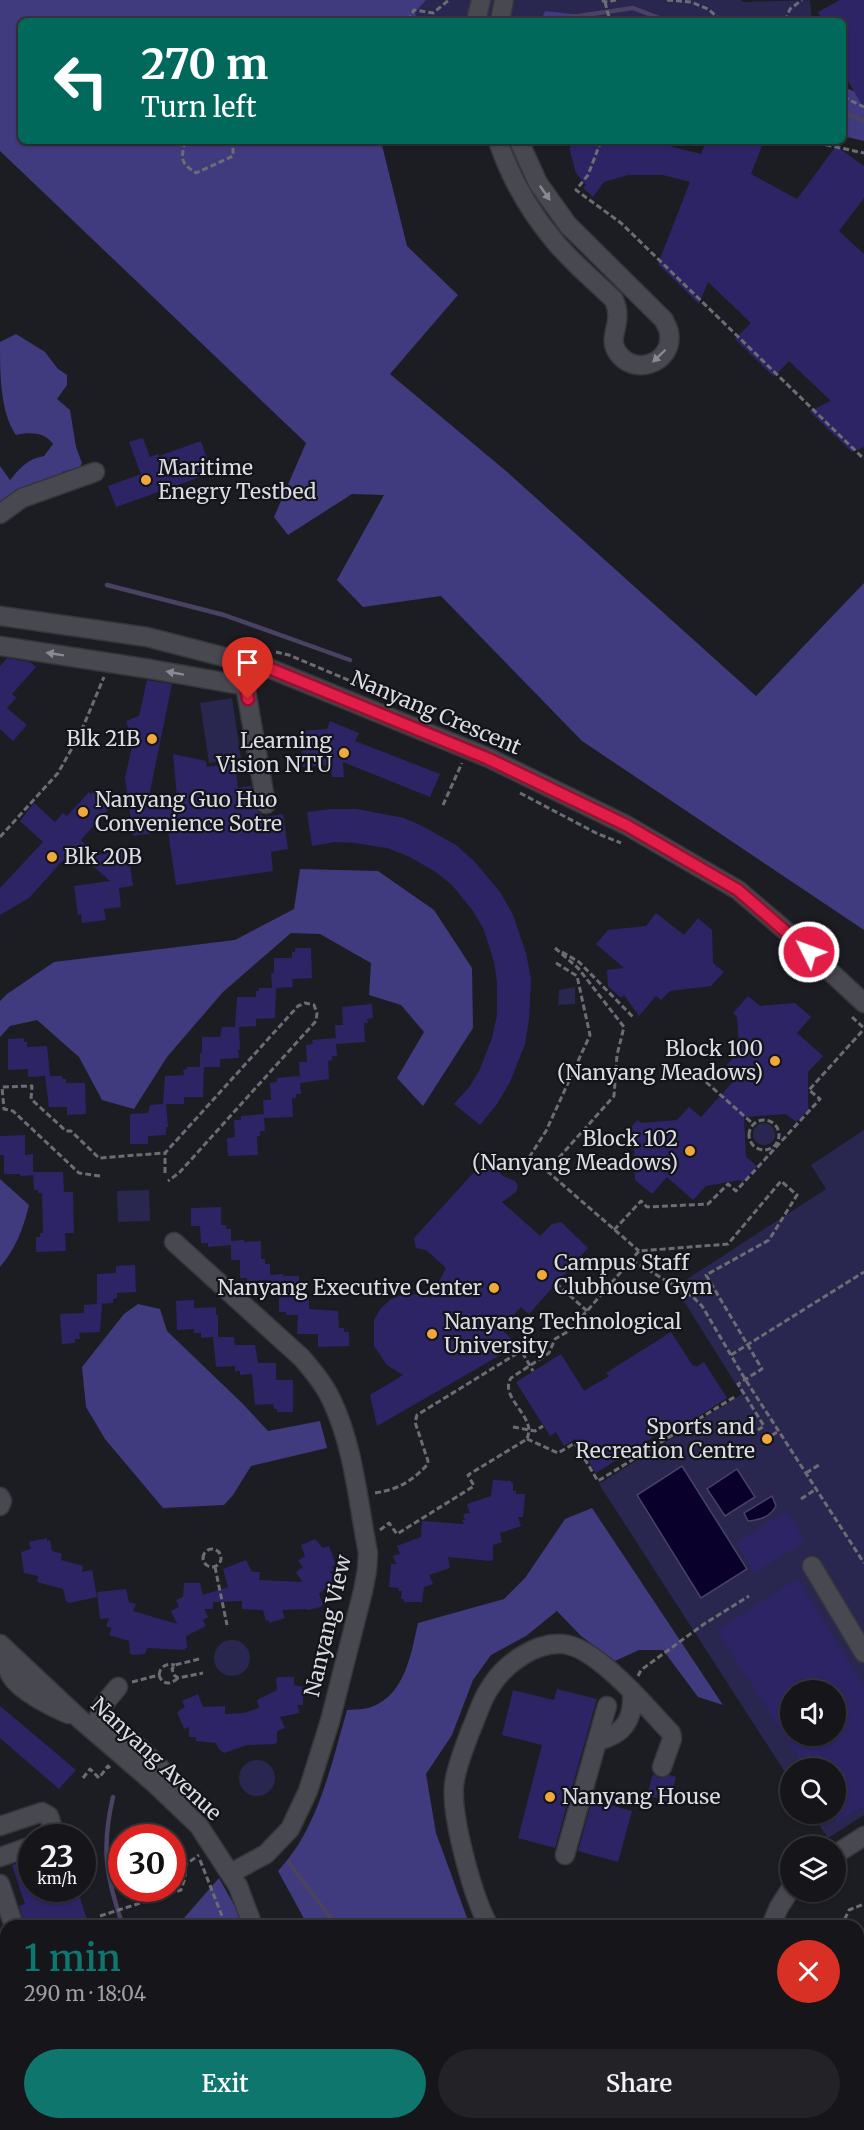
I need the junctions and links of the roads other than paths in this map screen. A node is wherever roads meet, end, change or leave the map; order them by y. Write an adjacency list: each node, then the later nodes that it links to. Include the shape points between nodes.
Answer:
1 (481, 0): 2 (street)
2 (477, 18)
3 (499, 144): 4 (street, one-way to 3, via 538,183 568,225 664,320 669,346 661,358 649,365 635,366 623,360 613,335 619,310 614,300 552,239 528,205)
4 (520, 144)
5 (95, 472): 6 (street, via 21,498)
6 (0, 514)
7 (0, 616): 9 (street, Nanyang Crescent, via 147,637)
8 (0, 646): 10 (street, one-way to 8)
9 (241, 660): 10 (street); 12 (street, Nanyang Crescent, via 489,759 626,825 738,890)
10 (246, 686): 11 (street)
11 (266, 804)
12 (864, 1004)
13 (174, 1242): 32 (street, Nanyang View, via 317,1376 342,1426 368,1553 363,1591 308,1791 290,1829 266,1854)
14 (0, 1497): 15 (street)
15 (0, 1506)
16 (812, 1566): 18 (street)
17 (1, 1645): 22 (street, Nanyang Avenue)
18 (864, 1653)
19 (118, 1687): 22 (street)
20 (632, 1691): 23 (street, via 633,1706 621,1731); 24 (street, via 671,1733); 37 (street, via 597,1659 564,1644 526,1654 490,1687 454,1785 462,1845)
21 (607, 1706): 23 (street)
22 (88, 1726): 32 (street, Nanyang Avenue, via 199,1826)
23 (597, 1741): 31 (street)
24 (662, 1767)
25 (51, 1824): 26 (street, via 49,1816 42,1812)
26 (0, 1826)
27 (860, 1844): 29 (street)
28 (18, 1850): 30 (street)
29 (846, 1850)
30 (0, 1855)
31 (565, 1855)
32 (231, 1873): 36 (street, Nanyang Avenue)
33 (0, 1884): 35 (street)
34 (782, 1902): 38 (street)
35 (12, 1920)
36 (251, 1920)
37 (486, 1920)
38 (773, 1920)

